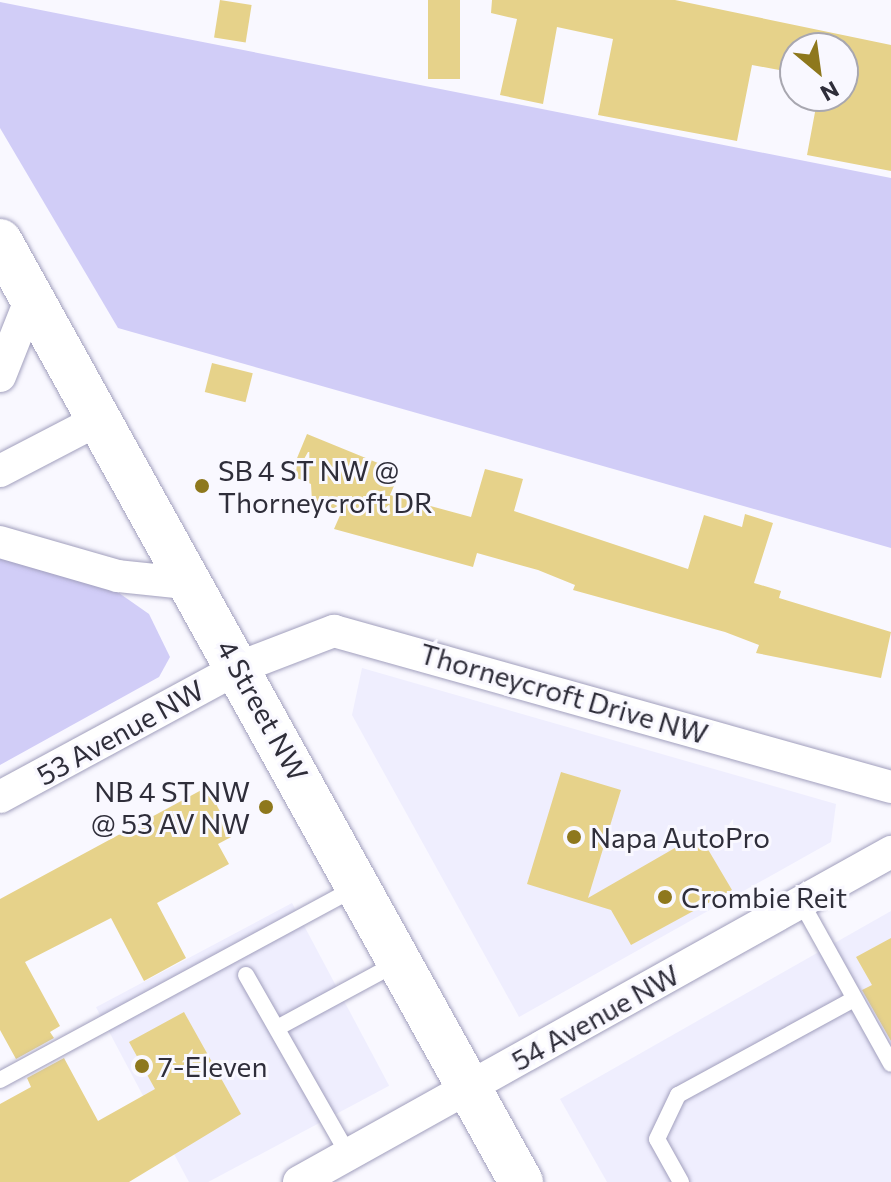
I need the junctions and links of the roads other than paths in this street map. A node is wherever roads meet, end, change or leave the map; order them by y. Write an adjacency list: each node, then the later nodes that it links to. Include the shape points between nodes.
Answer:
1 (0, 241): 2 (main road, 4 Street NW)
2 (31, 298): 3 (street); 4 (main road, 4 Street NW)
3 (0, 376)
4 (100, 419): 5 (street); 7 (main road, 4 Street NW)
5 (0, 471)
6 (0, 542): 7 (street, via 118,576)
7 (194, 584): 8 (main road, 4 Street NW)
8 (240, 667): 9 (street, Thorneycroft Drive NW, via 297,640 358,633); 10 (street, 53 Avenue NW); 12 (main road, 4 Street NW)
9 (891, 787)
10 (0, 797)
11 (891, 852): 13 (street, 54 Avenue NW)
12 (360, 886): 14 (main road, 4 Street NW); 19 (lane)
13 (801, 902): 16 (lane); 20 (street, 54 Avenue NW)
14 (401, 961): 17 (lane); 20 (main road, 4 Street NW)
15 (246, 975): 17 (lane)
16 (854, 999): 18 (lane); 24 (lane, via 678,1095 657,1139)
17 (277, 1028): 21 (lane)
18 (891, 1064)
19 (0, 1080)
20 (470, 1087): 21 (street, 54 Avenue NW); 23 (main road, 4 Street NW)
21 (348, 1154): 22 (street, 54 Avenue NW)
22 (299, 1182)
23 (521, 1182)
24 (681, 1182)

